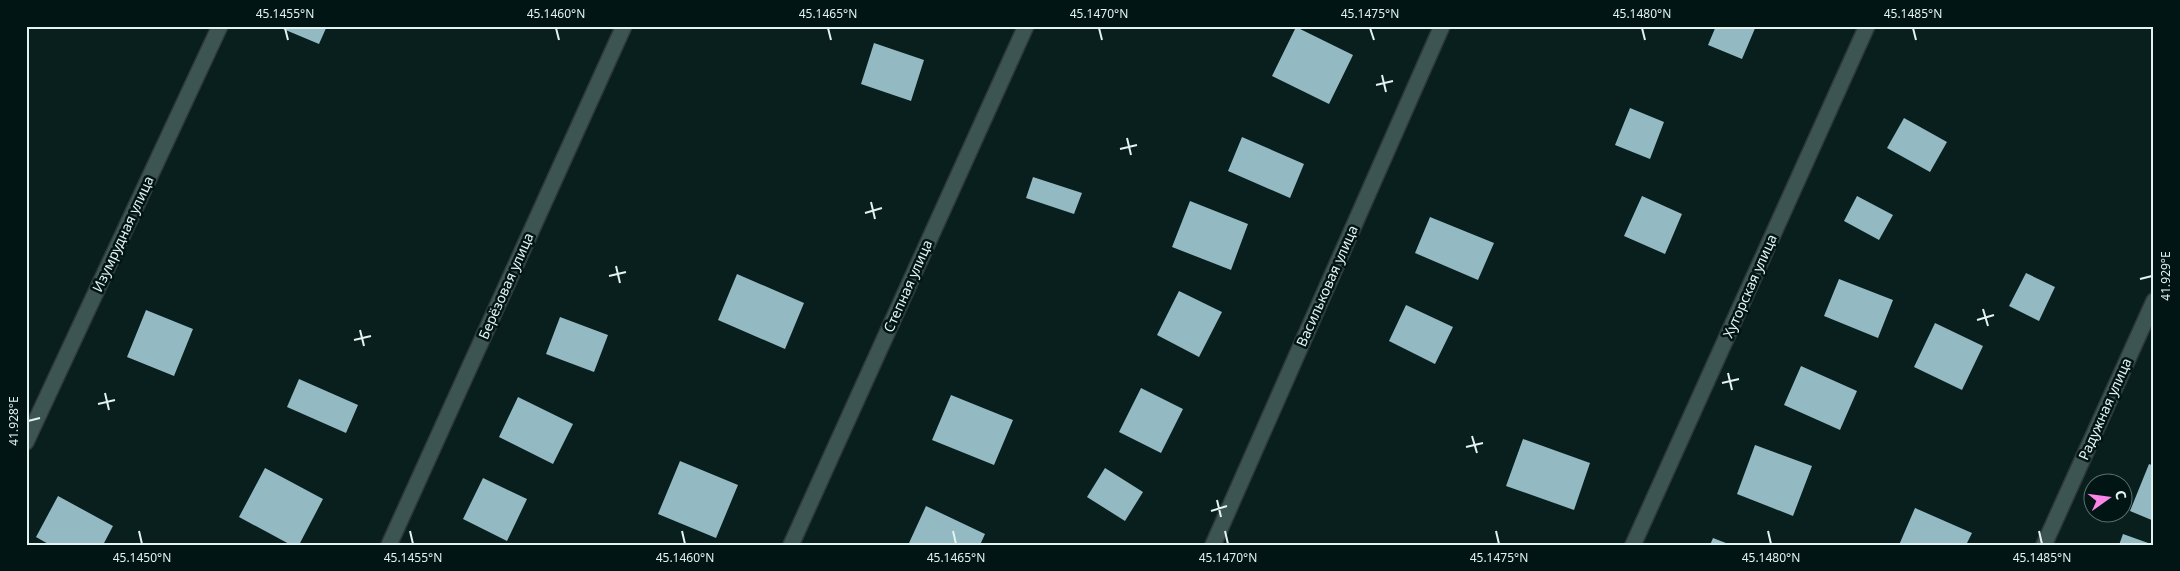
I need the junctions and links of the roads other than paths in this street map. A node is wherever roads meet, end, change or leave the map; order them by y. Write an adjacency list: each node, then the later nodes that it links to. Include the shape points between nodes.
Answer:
1 (220, 26): 7 (lane, Изумрудная улица)
2 (624, 26): 8 (lane, Берёзовая улица)
3 (1026, 26): 9 (lane, Степная улица)
4 (1442, 26): 10 (lane, Васильковая улица)
5 (1867, 26): 11 (lane, Хуторская улица)
6 (2154, 301): 12 (lane, Радужная улица)
7 (26, 442)
8 (389, 545)
9 (791, 545)
10 (1213, 545)
11 (1632, 545)
12 (2044, 545)

